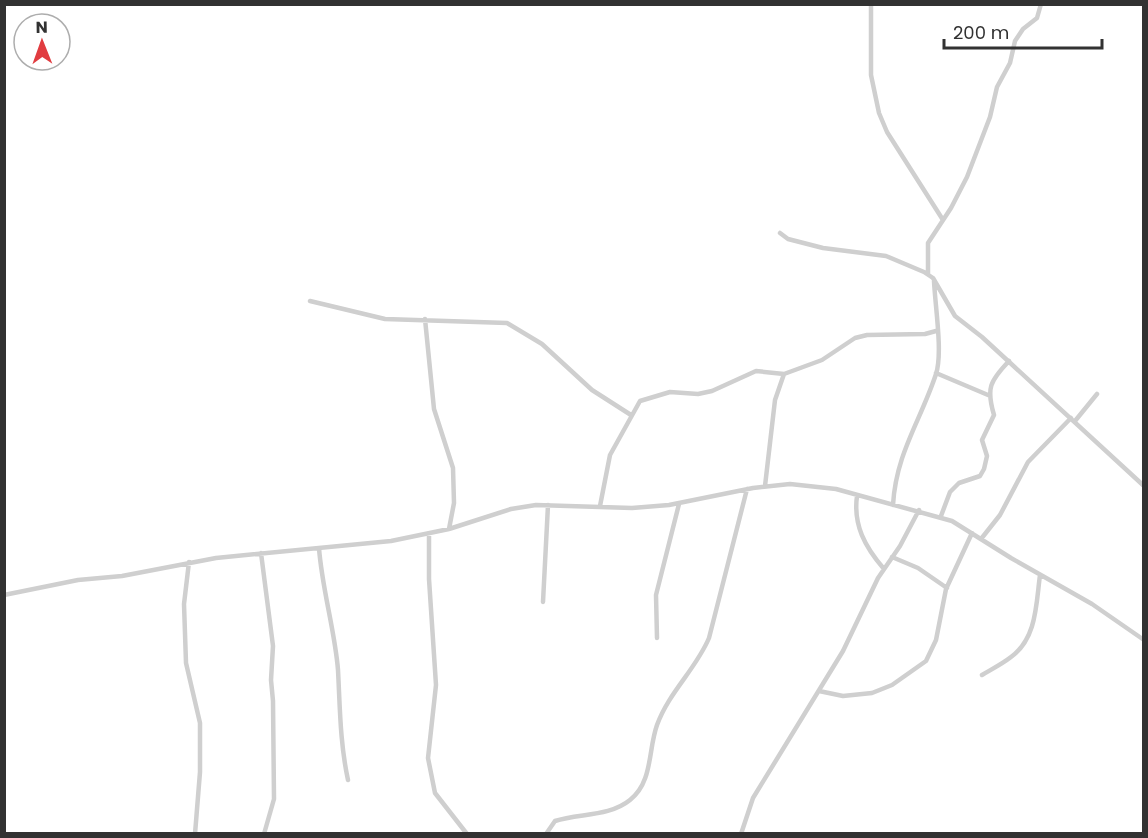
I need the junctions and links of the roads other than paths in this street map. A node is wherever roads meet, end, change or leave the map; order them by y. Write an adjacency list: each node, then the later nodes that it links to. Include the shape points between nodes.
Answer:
1 (871, 4): 3 (street, via 871,75 879,113)
2 (1041, 4): 3 (street, via 1037,18 1015,41 967,177)
3 (943, 220): 5 (street, via 928,243)
4 (780, 233): 5 (street, via 788,239 824,248 886,256)
5 (927, 274): 6 (street)
6 (934, 279): 9 (street); 10 (street, via 954,316)
7 (310, 300): 8 (street, via 385,319)
8 (424, 319): 15 (street, via 507,323 542,344 592,390); 27 (street, via 434,409 453,468 454,503)
9 (936, 331): 11 (street); 12 (street, via 898,337 861,336 822,360)
10 (1009, 360): 14 (street, via 992,381); 16 (street)
11 (936, 373): 14 (street); 23 (street, via 903,452)
12 (784, 374): 15 (street, via 756,371 712,391 670,392 640,401); 17 (street, via 775,400)
13 (1096, 394): 16 (street)
14 (988, 395): 26 (street, via 994,415 982,440 987,456 984,469 974,480 959,483 950,492)
15 (631, 415): 24 (street, via 610,455)
16 (1073, 420): 18 (street); 30 (street, via 1028,462 1000,515)
17 (765, 486): 19 (street); 20 (street, via 817,486)
18 (1143, 486)
19 (747, 489): 21 (street); 48 (street, via 709,638 702,656 674,692 658,724 640,790 620,807 555,821)
20 (857, 496): 23 (street); 35 (street, via 859,530)
21 (679, 504): 24 (street); 40 (street, via 656,595)
22 (548, 505): 24 (street); 27 (street, via 511,509); 39 (street)
23 (893, 505): 25 (street)
24 (600, 506)
25 (919, 510): 26 (street); 33 (street)
26 (941, 516): 28 (street)
27 (449, 529): 29 (street)
28 (972, 533): 30 (street); 37 (street)
29 (429, 534): 31 (street); 47 (street, via 436,685 428,758 435,793)
30 (981, 539): 36 (street)
31 (320, 548): 32 (street); 44 (street, via 322,583 338,669 341,749)
32 (261, 553): 34 (street); 46 (street, via 272,636 273,700 274,799)
33 (892, 557): 35 (street); 37 (street)
34 (189, 562): 38 (street); 45 (street, via 184,604 186,663 200,723)
35 (884, 569): 43 (street)
36 (1040, 574): 41 (street); 42 (street, via 1033,627 1025,642 1011,657)
37 (947, 588): 43 (street, via 936,640 926,661 892,685 872,693 843,696)
38 (5, 595)
39 (543, 602)
40 (657, 638)
41 (1142, 638)
42 (982, 675)
43 (819, 691): 49 (street, via 753,798)
44 (348, 780)
45 (195, 834)
46 (264, 834)
47 (467, 834)
48 (546, 834)
49 (741, 834)

